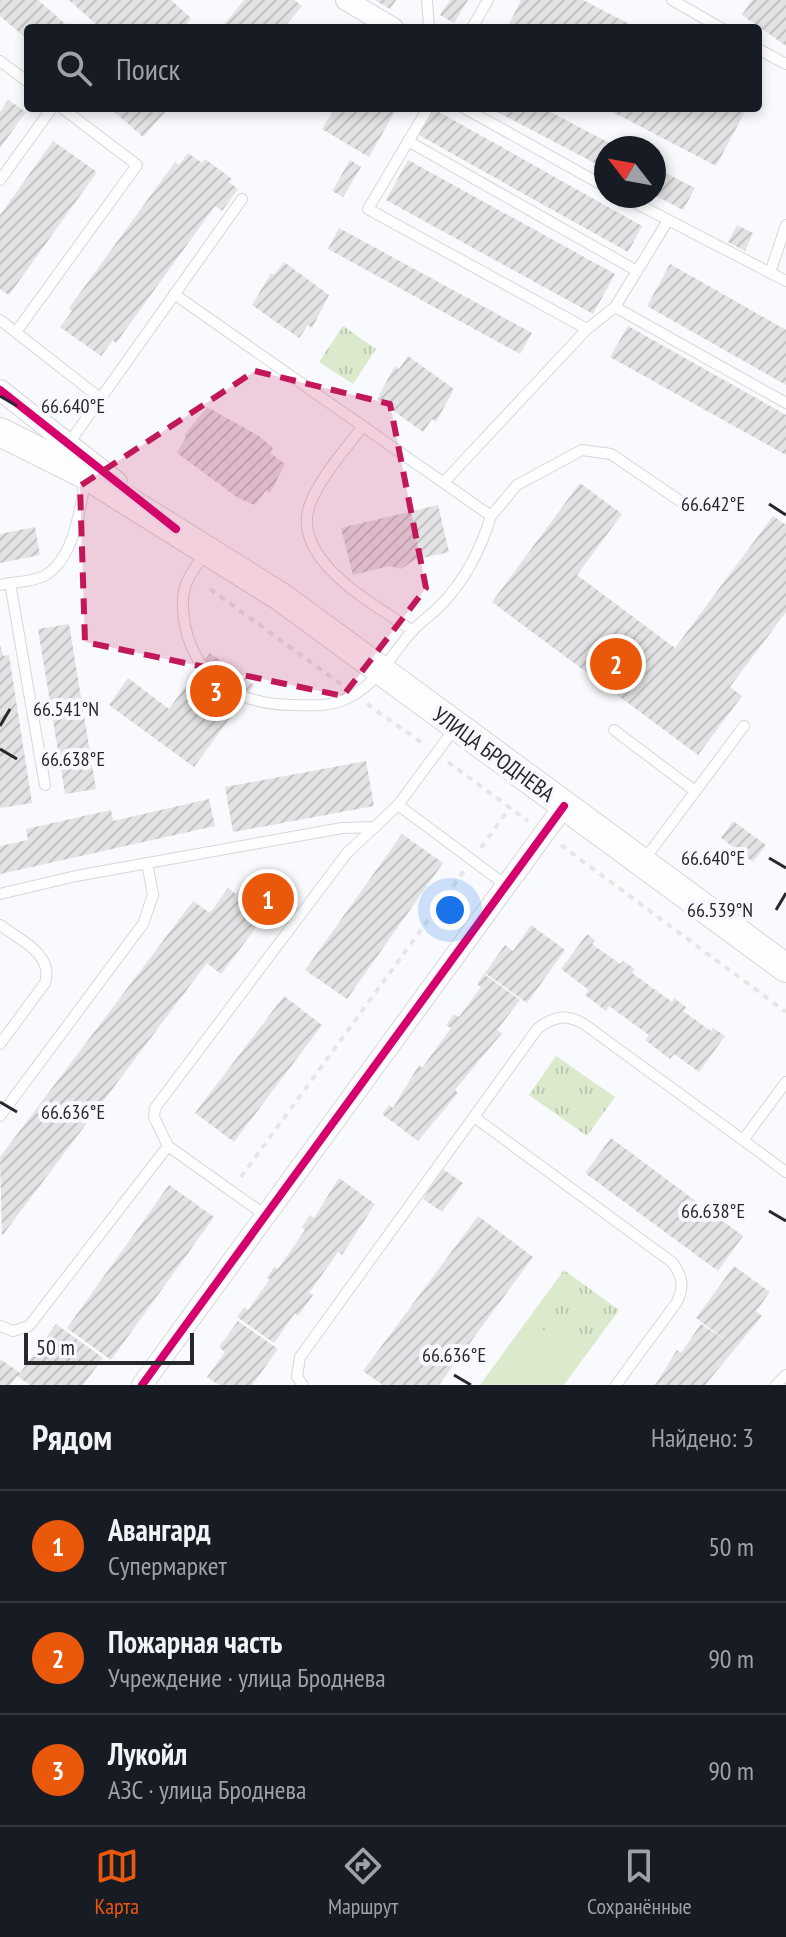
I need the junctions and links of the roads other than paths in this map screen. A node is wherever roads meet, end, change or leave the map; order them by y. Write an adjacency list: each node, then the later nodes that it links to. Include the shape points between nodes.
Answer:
1 (346, 0): 5 (street)
2 (427, 0): 6 (lane)
3 (488, 0): 7 (lane)
4 (672, 0): 8 (lane)
5 (386, 24)
6 (429, 24)
7 (474, 24)
8 (714, 24)
9 (762, 51): 11 (lane)
10 (0, 61): 12 (lane)
11 (786, 64)
12 (24, 79)
13 (49, 112): 18 (lane)
14 (67, 112): 31 (lane, via 137,165)
15 (426, 112): 17 (lane)
16 (471, 112): 19 (lane)
17 (408, 141): 24 (lane); 30 (lane, via 368,209)
18 (0, 180)
19 (594, 180)
20 (242, 199): 27 (lane)
21 (643, 208): 22 (lane)
22 (667, 222): 24 (lane); 25 (lane)
23 (786, 225): 25 (lane)
24 (637, 271): 28 (lane)
25 (770, 273): 26 (lane)
26 (786, 281)
27 (174, 294): 33 (lane); 35 (lane)
28 (615, 307): 30 (lane); 34 (lane)
29 (0, 320): 31 (lane)
30 (587, 329): 39 (lane)
31 (16, 332): 33 (lane)
32 (0, 390): 37 (street)
33 (100, 398): 37 (lane)
34 (786, 403)
35 (363, 426): 39 (lane); 45 (lane, via 315,493 308,508 310,537 328,570)
36 (0, 432): 38 (main road, УЛИЦА БРОДНЕВА)
37 (69, 443): 42 (street)
38 (86, 475): 42 (main road, УЛИЦА БРОДНЕВА); 44 (lane, via 75,527 54,568 43,577)
39 (444, 482): 41 (lane)
40 (683, 503): 41 (lane, via 611,454 582,450 517,485)
41 (491, 516): 45 (lane, via 481,550 442,604)
42 (176, 529): 43 (main road, УЛИЦА БРОДНЕВА)
43 (207, 550): 46 (main road, УЛИЦА БРОДНЕВА); 46 (lane, via 183,598 191,651 205,671 236,693 270,704 318,705 355,694)
44 (5, 584): 50 (lane)
45 (413, 631): 46 (lane)
46 (383, 672): 48 (main road, УЛИЦА БРОДНЕВА)
47 (744, 726): 51 (lane)
48 (457, 727): 52 (lane); 53 (main road, УЛИЦА БРОДНЕВА)
49 (614, 730): 51 (lane)
50 (45, 785)
51 (695, 791): 55 (lane)
52 (398, 805): 54 (lane); 57 (lane)
53 (564, 806): 55 (main road, УЛИЦА БРОДНЕВА); 57 (street)
54 (375, 827): 56 (lane, via 342,828); 66 (lane, via 347,853 155,1108)
55 (642, 862): 60 (main road, УЛИЦА БРОДНЕВА)
56 (147, 863): 58 (lane); 63 (lane, via 153,895 143,924)
57 (507, 886): 68 (street)
58 (0, 894)
59 (0, 925): 61 (lane, via 42,955 48,974)
60 (786, 968)
61 (0, 1044)
62 (786, 1082): 65 (lane)
63 (0, 1116)
64 (474, 1117): 65 (lane, via 538,1028 551,1018 569,1016); 72 (lane, via 300,1357 297,1377); 73 (lane, via 673,1263 682,1276 677,1302)
65 (743, 1140): 67 (lane)
66 (168, 1146): 68 (lane); 69 (lane, via 29,1326 13,1331)
67 (786, 1172)
68 (265, 1215): 71 (street)
69 (0, 1326)
70 (786, 1375): 74 (lane)
71 (142, 1385)
72 (303, 1385)
73 (616, 1385)
74 (776, 1385)

